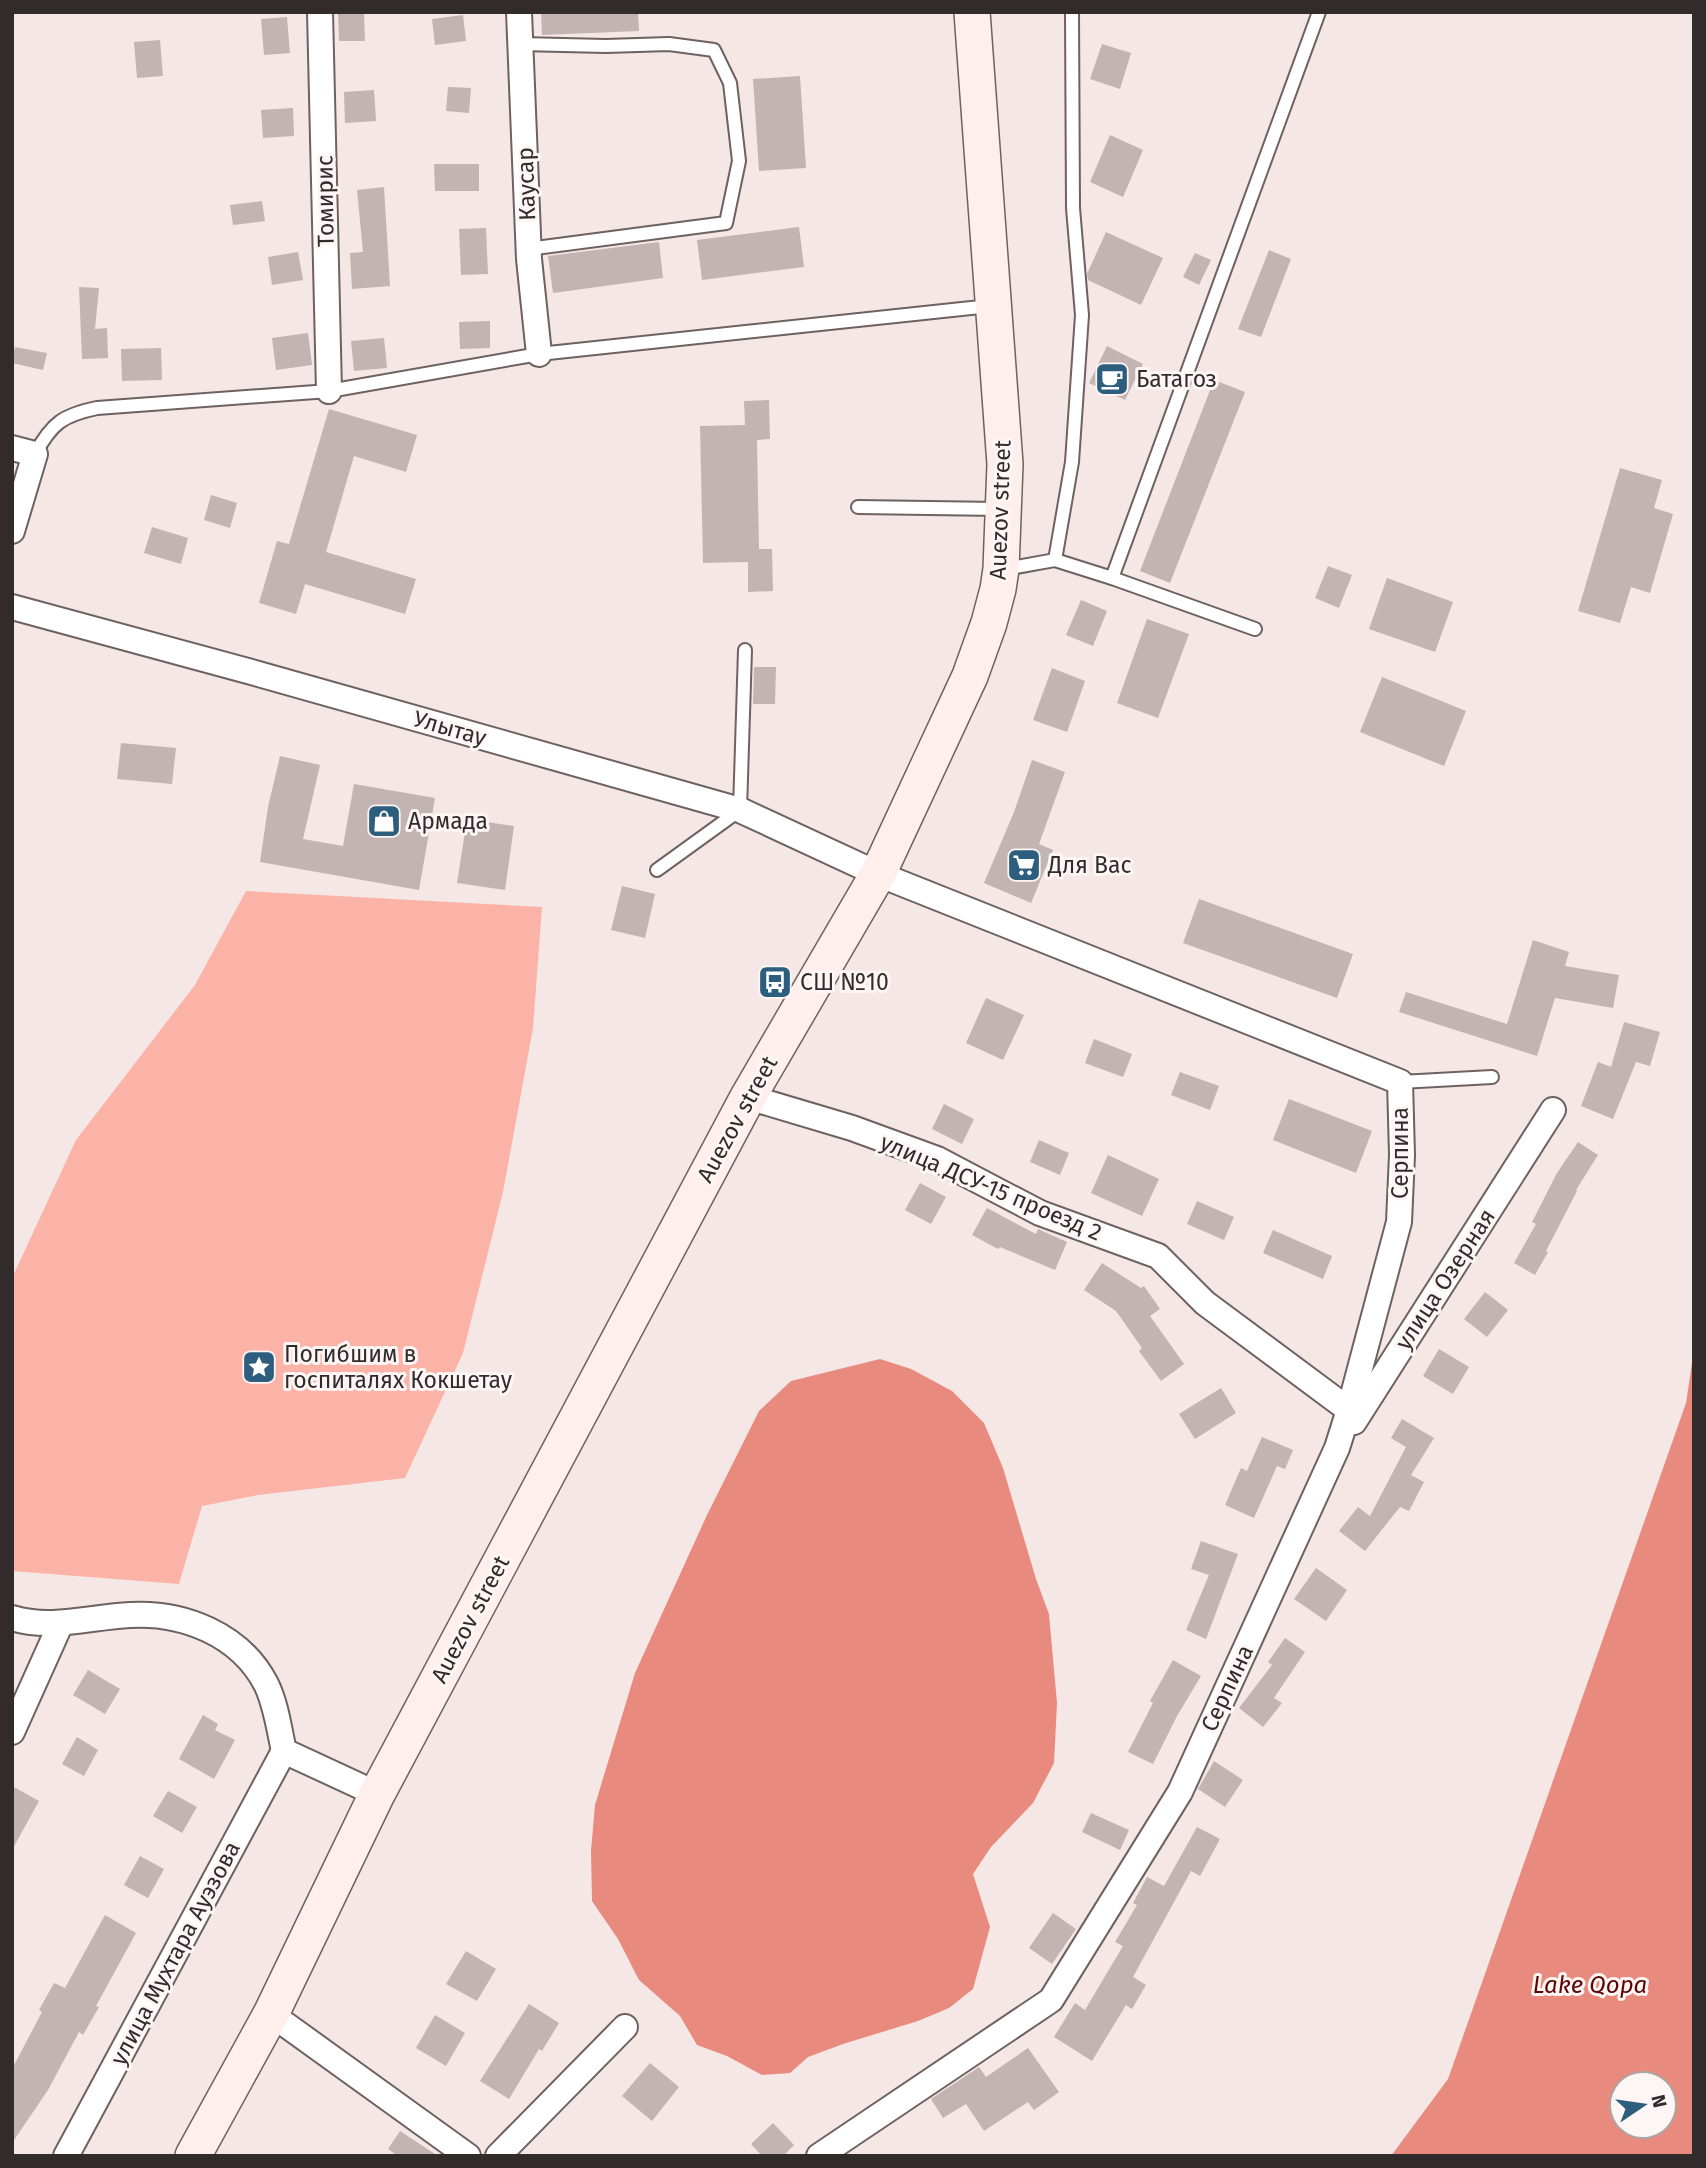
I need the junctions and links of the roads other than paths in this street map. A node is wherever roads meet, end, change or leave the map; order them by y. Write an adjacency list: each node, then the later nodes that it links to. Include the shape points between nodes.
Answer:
1 (320, 12): 10 (street, Томирис)
2 (519, 12): 6 (street, Каусар)
3 (972, 12): 8 (main road, Auezov street)
4 (1072, 12): 15 (lane, via 1073,208 1082,315 1072,462)
5 (1319, 12): 17 (lane)
6 (520, 44): 7 (street, Каусар); 7 (lane, via 669,44 714,50 730,83 738,161 726,223)
7 (528, 249): 9 (street, Каусар)
8 (994, 306): 9 (lane); 13 (main road, Auezov street)
9 (539, 354): 10 (lane)
10 (329, 391): 11 (lane, via 97,408 58,421)
11 (24, 451): 14 (street)
12 (858, 507): 13 (lane)
13 (1004, 509): 16 (main road, Auezov street)
14 (12, 531)
15 (1055, 560): 16 (lane); 17 (lane)
16 (1001, 569): 23 (main road, Auezov street, via 989,623 970,676)
17 (1112, 578): 19 (lane)
18 (12, 607): 21 (street, Улытау)
19 (1255, 629)
20 (745, 650): 21 (lane)
21 (740, 810): 22 (lane); 23 (street, Улытау)
22 (657, 870)
23 (878, 874): 25 (street); 26 (main road, Auezov street)
24 (1492, 1077): 25 (lane)
25 (1400, 1082): 28 (street, Серпина, via 1399,1222)
26 (748, 1097): 28 (street, улица ДСУ-15 проезд 2, via 937,1159 1040,1213 1157,1256 1205,1303); 34 (main road, Auezov street)
27 (1553, 1110): 29 (street, улица Озерная)
28 (1349, 1410): 29 (street, Серпина)
29 (1337, 1448): 41 (street, Серпина, via 1180,1792 1051,2000)
30 (12, 1618): 31 (street)
31 (61, 1623): 32 (street); 33 (street, via 155,1615 208,1628 253,1662 267,1685)
32 (12, 1732)
33 (284, 1751): 34 (street); 37 (street, улица Мухтара Ауэзова)
34 (377, 1794): 35 (main road, Auezov street)
35 (271, 2014): 38 (main road, Auezov street); 39 (street)
36 (625, 2027): 40 (street)
37 (65, 2156)
38 (193, 2156)
39 (468, 2156)
40 (498, 2156)
41 (819, 2156)

